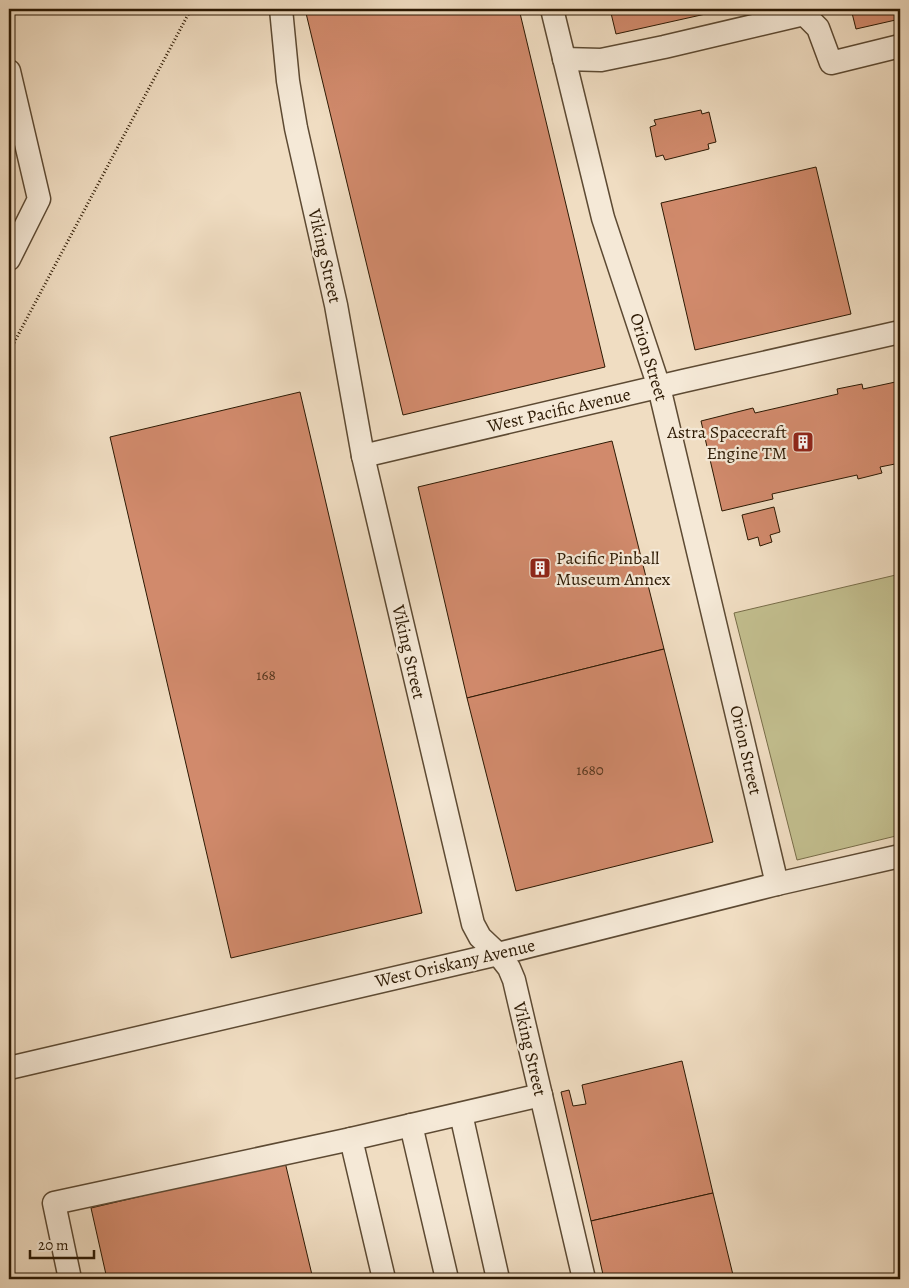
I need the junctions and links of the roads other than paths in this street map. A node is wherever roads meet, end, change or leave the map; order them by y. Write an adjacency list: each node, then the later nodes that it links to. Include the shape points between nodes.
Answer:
1 (281, 9): 10 (street, Viking Street, via 296,128 346,352)
2 (552, 9): 5 (street, Orion Street)
3 (803, 11): 4 (street, via 818,28 832,63); 5 (street, via 674,45 601,60)
4 (900, 46)
5 (564, 59): 9 (street, Orion Street, via 603,218)
6 (9, 72): 7 (street, via 39,199)
7 (9, 259)
8 (900, 332): 9 (street, West Pacific Avenue)
9 (659, 387): 10 (street, West Pacific Avenue); 12 (street, Orion Street)
10 (364, 456): 13 (street, Viking Street, via 473,924 480,937)
11 (900, 856): 12 (street, West Oriskany Avenue)
12 (777, 884): 13 (street, West Oriskany Avenue)
13 (498, 954): 14 (street, West Oriskany Avenue); 15 (street, Viking Street, via 514,980)
14 (9, 1068)
15 (541, 1096): 16 (street); 23 (street, Viking Street)
16 (461, 1114): 17 (street); 22 (street)
17 (411, 1125): 18 (street); 21 (street)
18 (351, 1138): 19 (street, via 54,1203); 20 (street)
19 (70, 1279)
20 (384, 1279)
21 (447, 1279)
22 (498, 1279)
23 (584, 1279)

